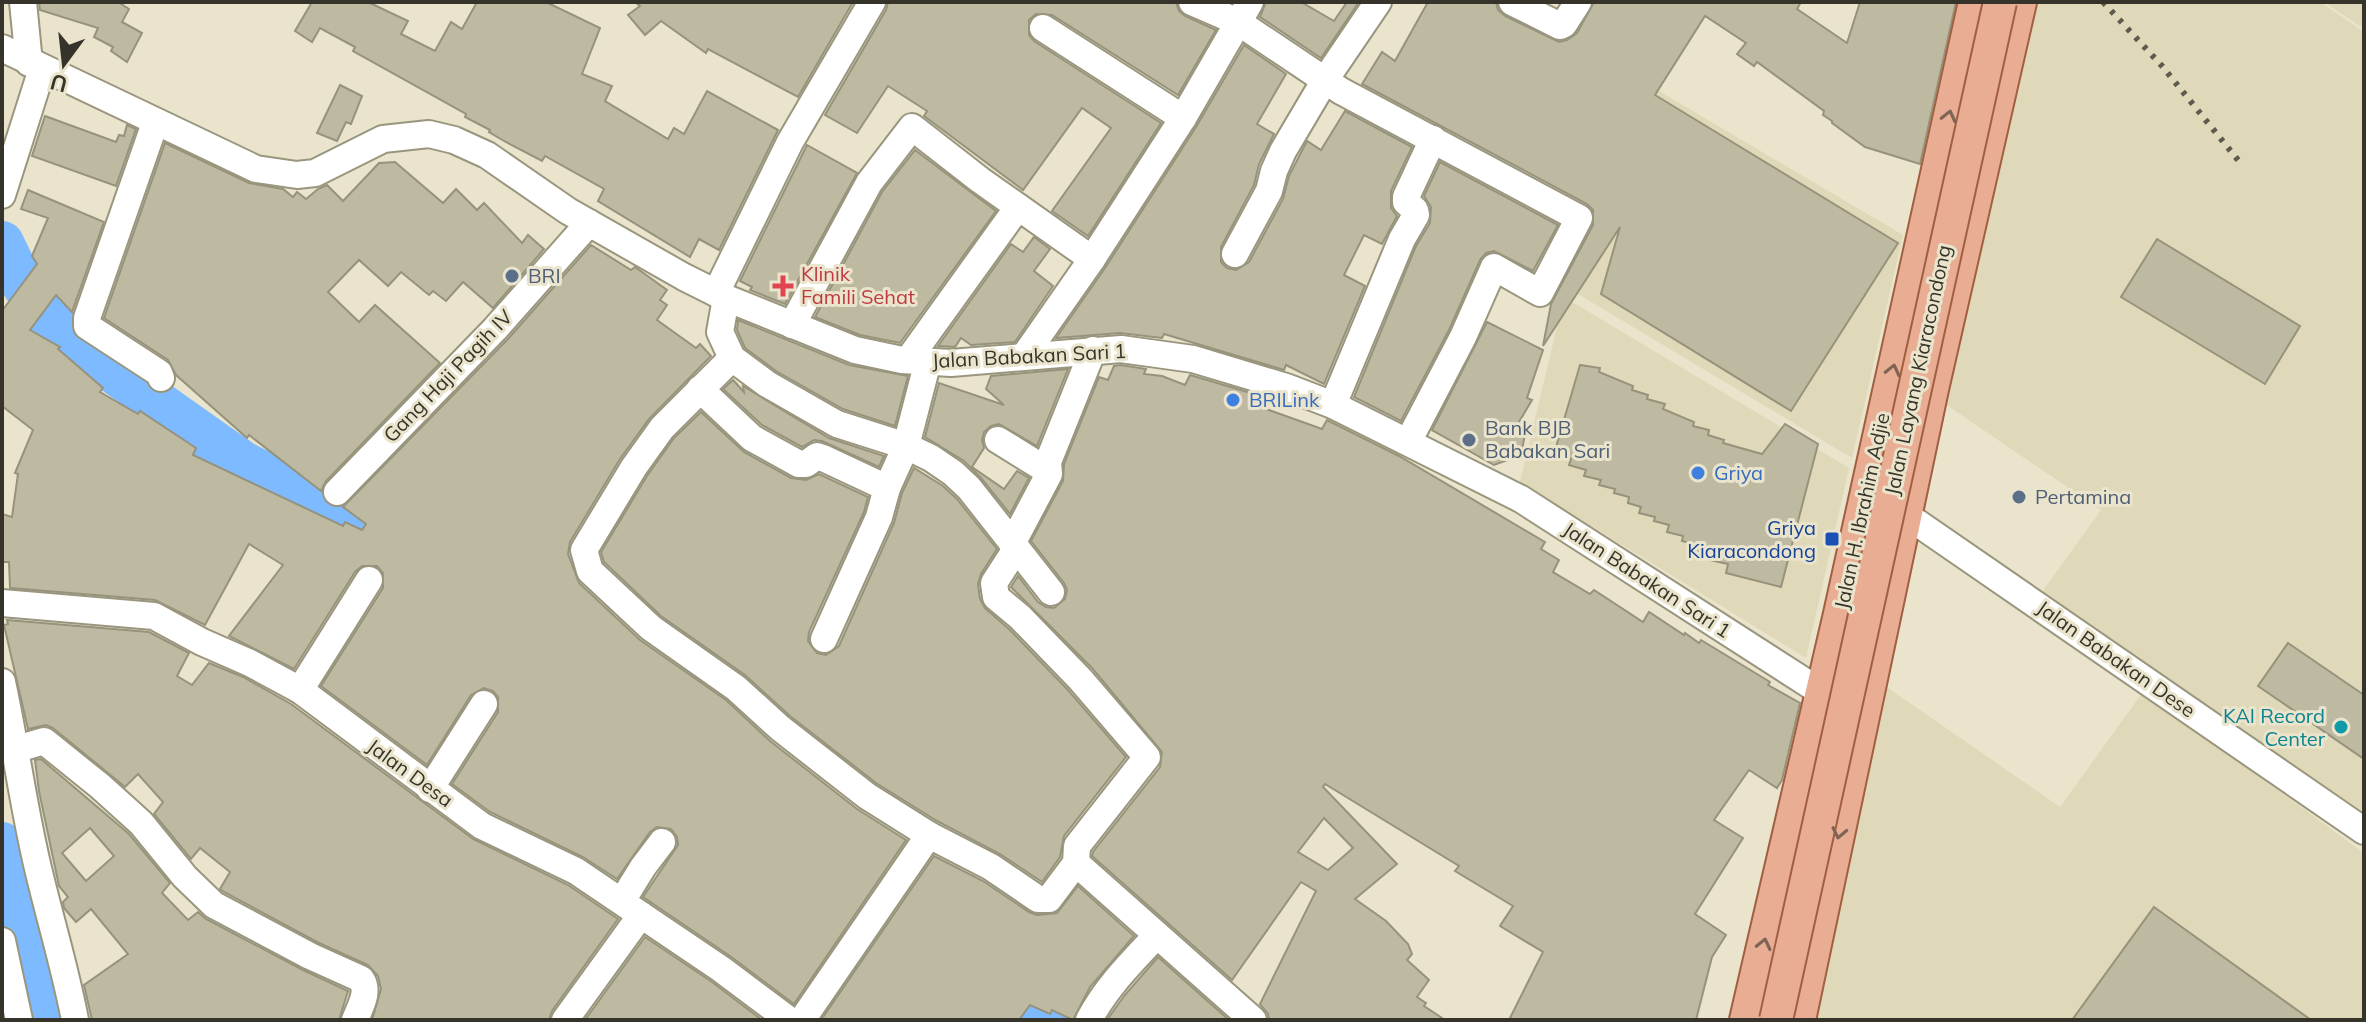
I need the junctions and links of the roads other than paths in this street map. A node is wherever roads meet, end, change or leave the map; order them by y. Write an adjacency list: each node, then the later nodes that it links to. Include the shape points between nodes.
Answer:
1 (23, 2): 13 (street)
2 (872, 2): 24 (street, via 790,142)
3 (1192, 2): 10 (street)
4 (1378, 2): 14 (street)
5 (1512, 2): 6 (street, via 1560,26)
6 (1578, 2)
7 (1975, 2): 23 (main road, Jalan H. Ibrahim Adjie, one-way to 7)
8 (2000, 2): 69 (main road, Jalan Layang Kiaracondong, bridge)
9 (2020, 2): 25 (main road)
10 (1244, 12): 14 (street); 15 (street)
11 (1043, 28): 15 (street)
12 (2, 48): 13 (street, Jalan Babakan Sari 1)
13 (36, 66): 16 (street, Jalan Babakan Sari 1); 18 (street)
14 (1325, 80): 17 (street); 21 (street, via 1283,151 1269,191)
15 (1183, 118): 22 (street)
16 (155, 123): 20 (street, Jalan Babakan Sari 1, via 256,169 297,175 315,173 383,139 429,134 487,155); 31 (street, via 87,326)
17 (1433, 139): 33 (street, via 1406,197 1416,215); 35 (street, via 1579,218 1540,293 1494,267)
18 (2, 195)
19 (1018, 207): 22 (street); 26 (street, via 912,127 869,183); 30 (street)
20 (589, 223): 24 (street, Jalan Babakan Sari 1); 39 (street, Gang Haji Pagih IV)
21 (1235, 254)
22 (1092, 259): 28 (street)
23 (1910, 294): 25 (main road); 48 (main road, Jalan H. Ibrahim Adjie, one-way to 23)
24 (721, 295): 26 (street, Jalan Babakan Sari 1); 29 (street, via 720,332)
25 (1951, 302): 40 (main road)
26 (792, 325): 30 (street, Jalan Babakan Sari 1, via 855,350)
27 (1093, 350): 28 (street, Jalan Babakan Sari 1); 33 (street, Jalan Babakan Sari 1, via 1193,359); 37 (street)
28 (1025, 355): 30 (street, Jalan Babakan Sari 1)
29 (732, 358): 32 (street); 36 (street, via 837,424)
30 (918, 361): 36 (street)
31 (161, 378)
32 (700, 389): 38 (street, via 752,438 799,464 817,456); 54 (street, via 634,467 584,550 590,571 651,628 736,688 867,796)
33 (1333, 405): 35 (street, Jalan Babakan Sari 1)
34 (998, 440): 37 (street)
35 (1408, 442): 48 (street, Jalan Babakan Sari 1, via 1521,499)
36 (906, 446): 38 (street); 41 (street, via 953,473)
37 (1048, 471): 41 (street)
38 (887, 488): 45 (street)
39 (337, 492)
40 (1906, 515): 49 (main road); 53 (street, Jalan Babakan Dese)
41 (1014, 547): 43 (street); 56 (street, via 994,583 996,597 1080,679 1147,757 1077,846)
42 (369, 580): 47 (street)
43 (1051, 592)
44 (2, 603): 47 (street, Jalan Desa, via 154,616)
45 (824, 639)
46 (2, 682): 51 (street)
47 (300, 690): 52 (street, Jalan Desa)
48 (1821, 692): 49 (street, Jalan Babakan Sari 1); 68 (main road, Jalan H. Ibrahim Adjie, one-way to 48)
49 (1868, 702): 70 (main road, one-way to 70)
50 (484, 704): 52 (street)
51 (17, 749): 61 (street, via 37,863); 62 (street, via 44,741 141,823 214,905 361,979 365,994)
52 (430, 789): 57 (street, Jalan Desa, via 482,826 576,871)
53 (2364, 831)
54 (929, 835): 56 (street, via 1038,899 1049,899); 65 (street)
55 (662, 842): 57 (street, via 643,867)
56 (1076, 863): 58 (street)
57 (631, 908): 63 (street); 64 (street, Jalan Desa)
58 (1157, 935): 66 (street, via 1120,974); 67 (street)
59 (2, 941): 60 (street)
60 (12, 1011)
61 (75, 1020)
62 (355, 1020)
63 (565, 1020)
64 (789, 1020)
65 (802, 1020)
66 (1089, 1020)
67 (1253, 1020)
68 (1746, 1020)
69 (1776, 1020)
70 (1799, 1020)

